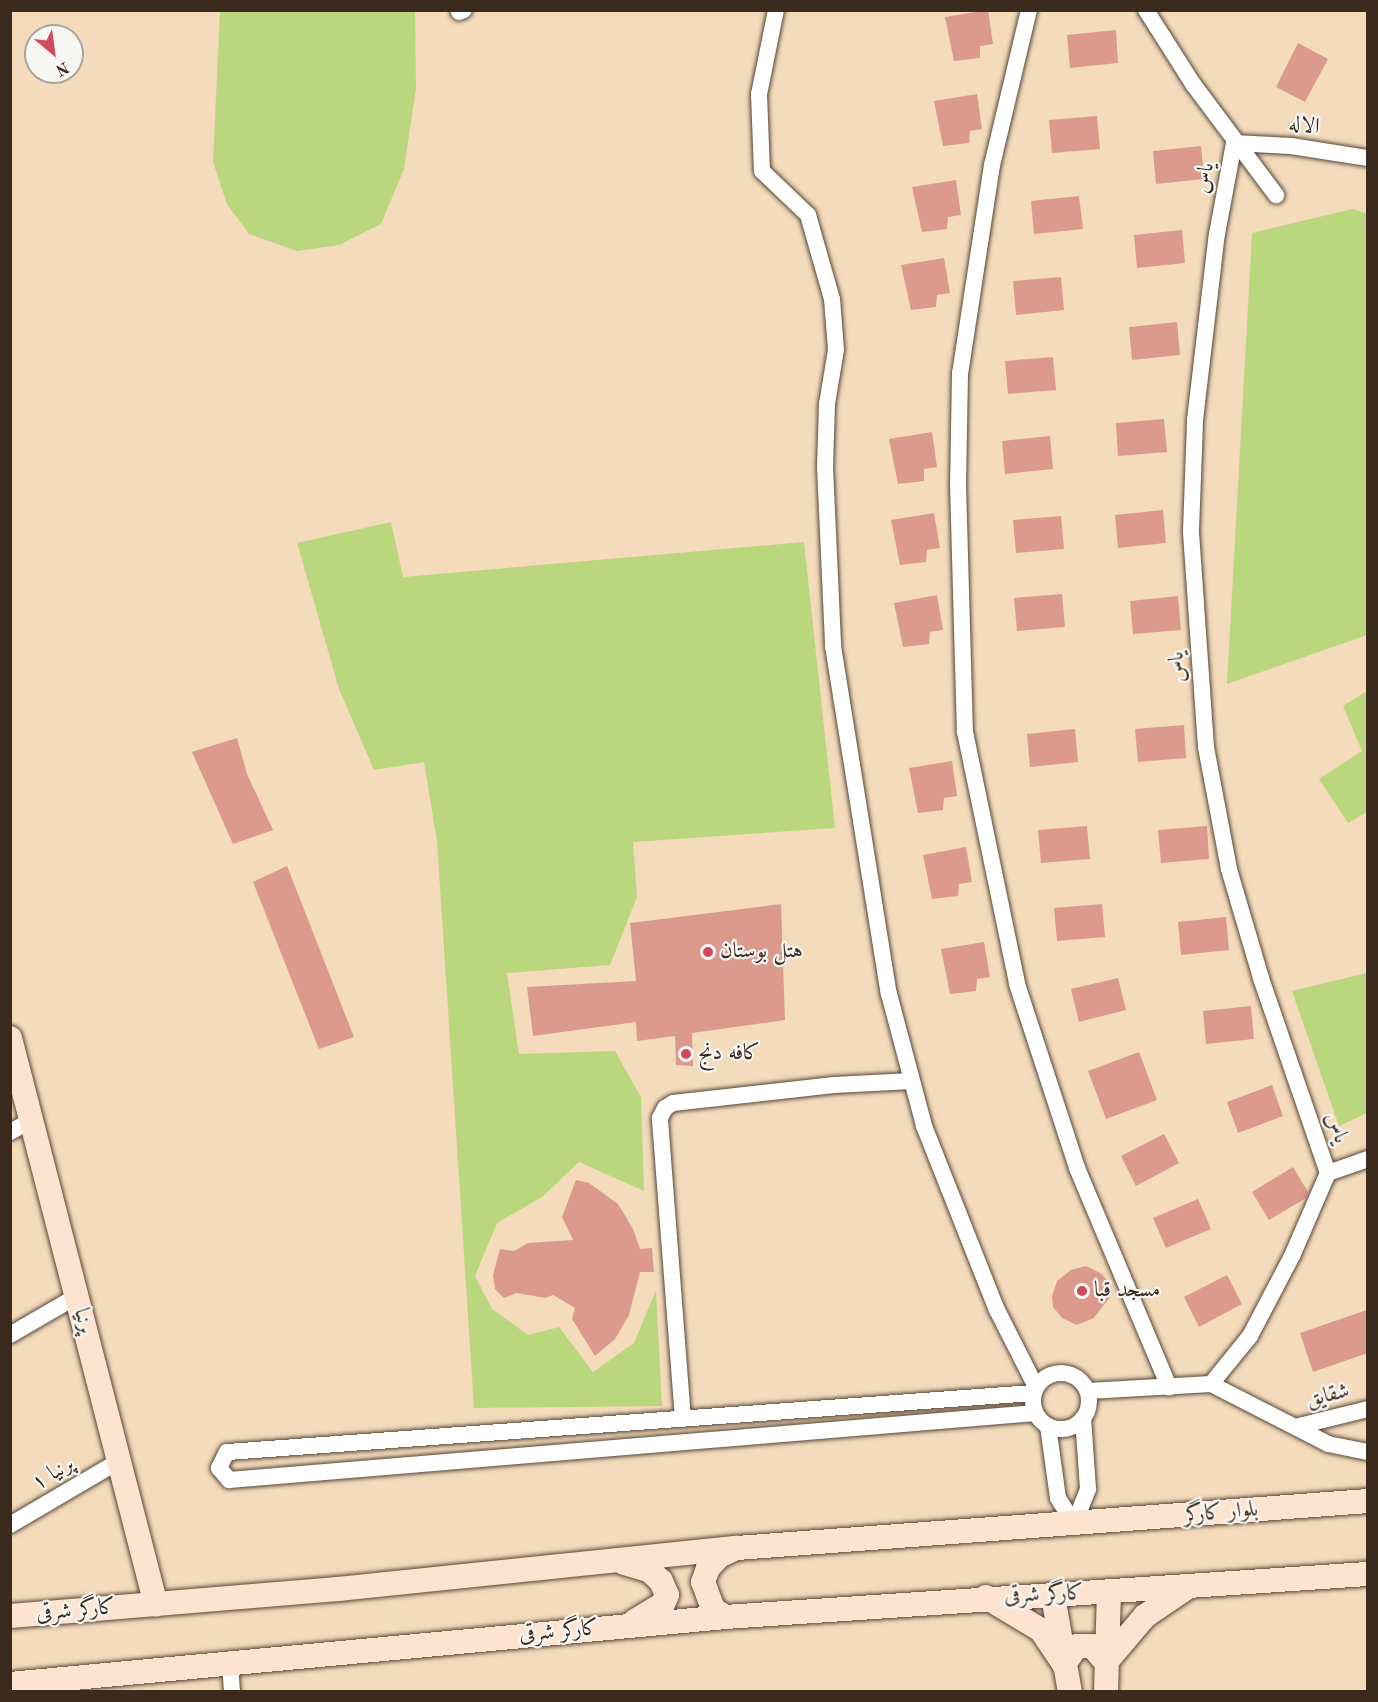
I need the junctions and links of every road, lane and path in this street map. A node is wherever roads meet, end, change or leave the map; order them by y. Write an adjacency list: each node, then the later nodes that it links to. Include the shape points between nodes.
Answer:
1 (776, 10): 8 (street, via 759,94 762,171 808,215 832,299 836,350 827,404 825,478 833,646 889,994)
2 (1029, 10): 16 (street, via 992,165 960,373 958,484 965,732 1017,984 1077,1168)
3 (1146, 10): 4 (street)
4 (1234, 143): 5 (street, الاله, via 1291,146); 6 (street); 12 (street, یاس, via 1217,234 1195,420 1191,531 1206,747 1229,869)
5 (1368, 158)
6 (1276, 195)
7 (10, 1038): 9 (main road, پرنیا)
8 (912, 1081): 17 (street, via 950,1194); 22 (street, via 811,1087 673,1103 665,1108 660,1118)
9 (32, 1120): 10 (street); 13 (main road, پرنیا)
10 (10, 1132)
11 (1368, 1159): 12 (street)
12 (1328, 1173): 15 (street, via 1292,1256 1250,1336)
13 (77, 1296): 14 (street); 26 (main road, پرنیا)
14 (10, 1335)
15 (1211, 1384): 16 (street); 24 (street)
16 (1169, 1387): 18 (street)
17 (1034, 1390): 18 (street, via 1049,1375 1067,1373 1083,1382); 20 (street); 22 (street)
18 (1088, 1391): 21 (street)
19 (1368, 1409): 24 (street, شقایق)
20 (1035, 1413): 22 (street, via 229,1480 219,1468 227,1452); 23 (street)
21 (1083, 1418): 23 (street, via 1067,1428); 28 (street, via 1088,1489)
22 (682, 1419)
23 (1048, 1426): 28 (street, via 1058,1498)
24 (1299, 1426): 25 (street, via 1328,1444)
25 (1368, 1452)
26 (119, 1461): 29 (street, پرنیا ۱); 37 (main road, پرنیا)
27 (1368, 1501): 28 (main road, بلوار کارگر)
28 (1074, 1524): 30 (main road, کارگر شرقی)
29 (10, 1526)
30 (737, 1548): 31 (main road, کارگر شرقی); 39 (main road, via 718,1557 703,1582 713,1609)
31 (618, 1562): 37 (main road, کارگر شرقی); 40 (main road, via 649,1570 661,1581 667,1595 663,1604 648,1616)
32 (1368, 1574): 33 (main road)
33 (1190, 1586): 34 (main road); 41 (main road, via 1145,1616)
34 (1109, 1592): 35 (main road, کارگر شرقی); 41 (main road)
35 (1053, 1596): 36 (main road, کارگر شرقی); 43 (main road)
36 (986, 1597): 39 (main road, کارگر شرقی); 43 (main road, via 1041,1630)
37 (156, 1605): 38 (main road, کارگر شرقی)
38 (10, 1616)
39 (725, 1617): 40 (main road, کارگر شرقی)
40 (624, 1626): 42 (main road, کارگر شرقی)
41 (1106, 1662): 43 (main road, via 1092,1646 1077,1646); 47 (main road)
42 (230, 1663): 44 (main road, کارگر شرقی); 45 (street)
43 (1064, 1664): 46 (main road)
44 (10, 1684)
45 (232, 1692)
46 (1070, 1692)
47 (1106, 1692)

